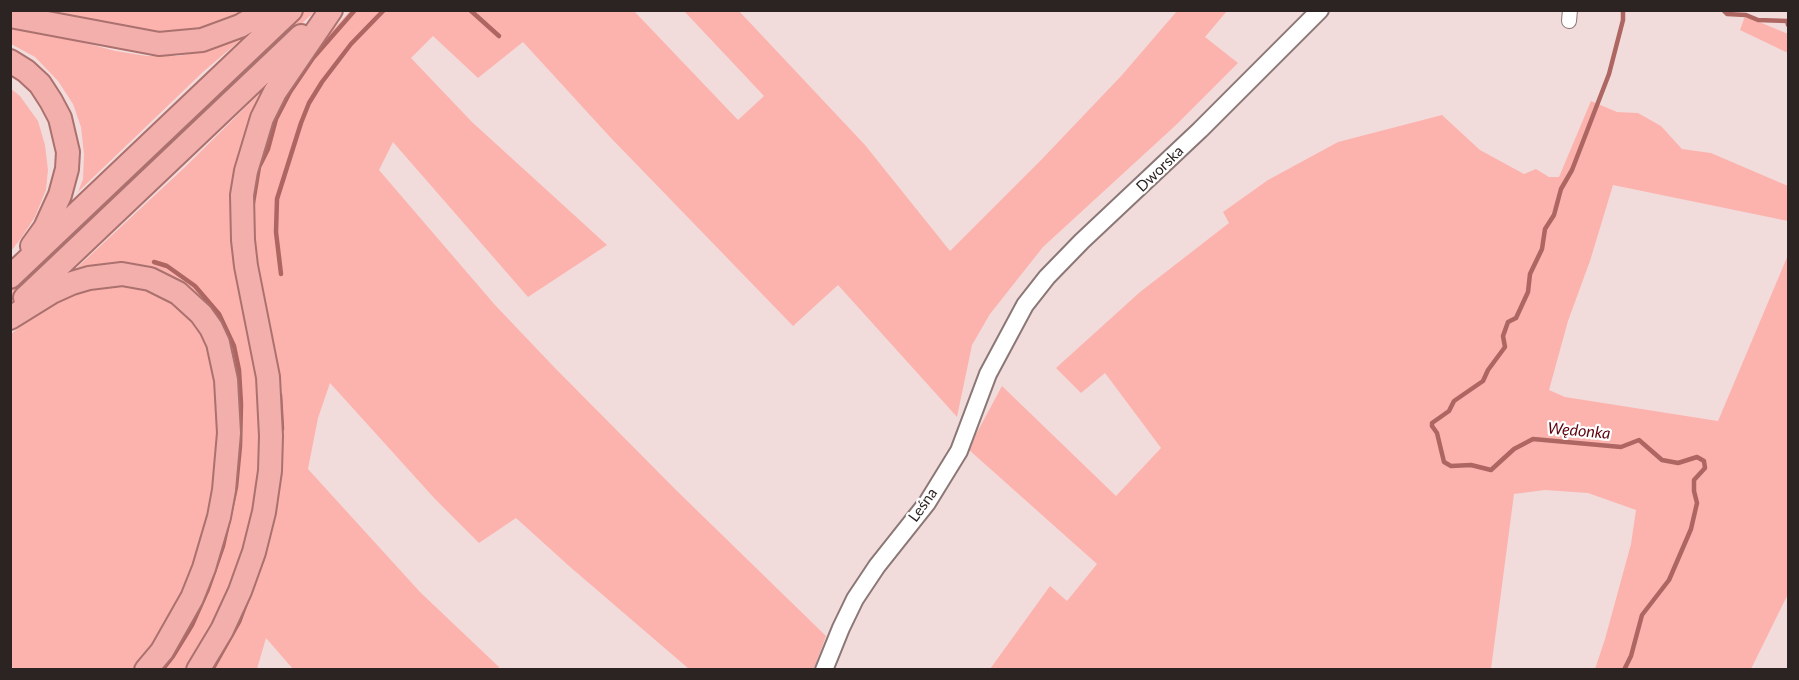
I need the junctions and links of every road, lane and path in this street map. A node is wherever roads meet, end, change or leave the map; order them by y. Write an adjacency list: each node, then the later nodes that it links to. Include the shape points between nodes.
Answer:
1 (268, 10): 6 (highway, via 202,40 159,44)
2 (291, 10): 9 (highway)
3 (326, 10): 10 (highway)
4 (331, 10): 14 (highway, via 275,92 262,118 246,171 243,240 268,376 270,471 254,552 240,591)
5 (1320, 10): 12 (street, Dworska, via 1061,263 1025,305)
6 (10, 16)
7 (10, 61): 8 (highway, via 40,84 51,100 66,136 68,152 64,184 45,228)
8 (10, 270)
9 (10, 277)
10 (10, 312)
11 (10, 318): 13 (highway, via 72,283 122,274 150,279 178,293 201,314 218,343 226,380 229,433 219,517 192,598 162,651)
12 (1009, 334): 15 (street, Leśna, via 988,374 958,451 927,502 855,599)
13 (146, 669)
14 (198, 669)
15 (824, 669)

